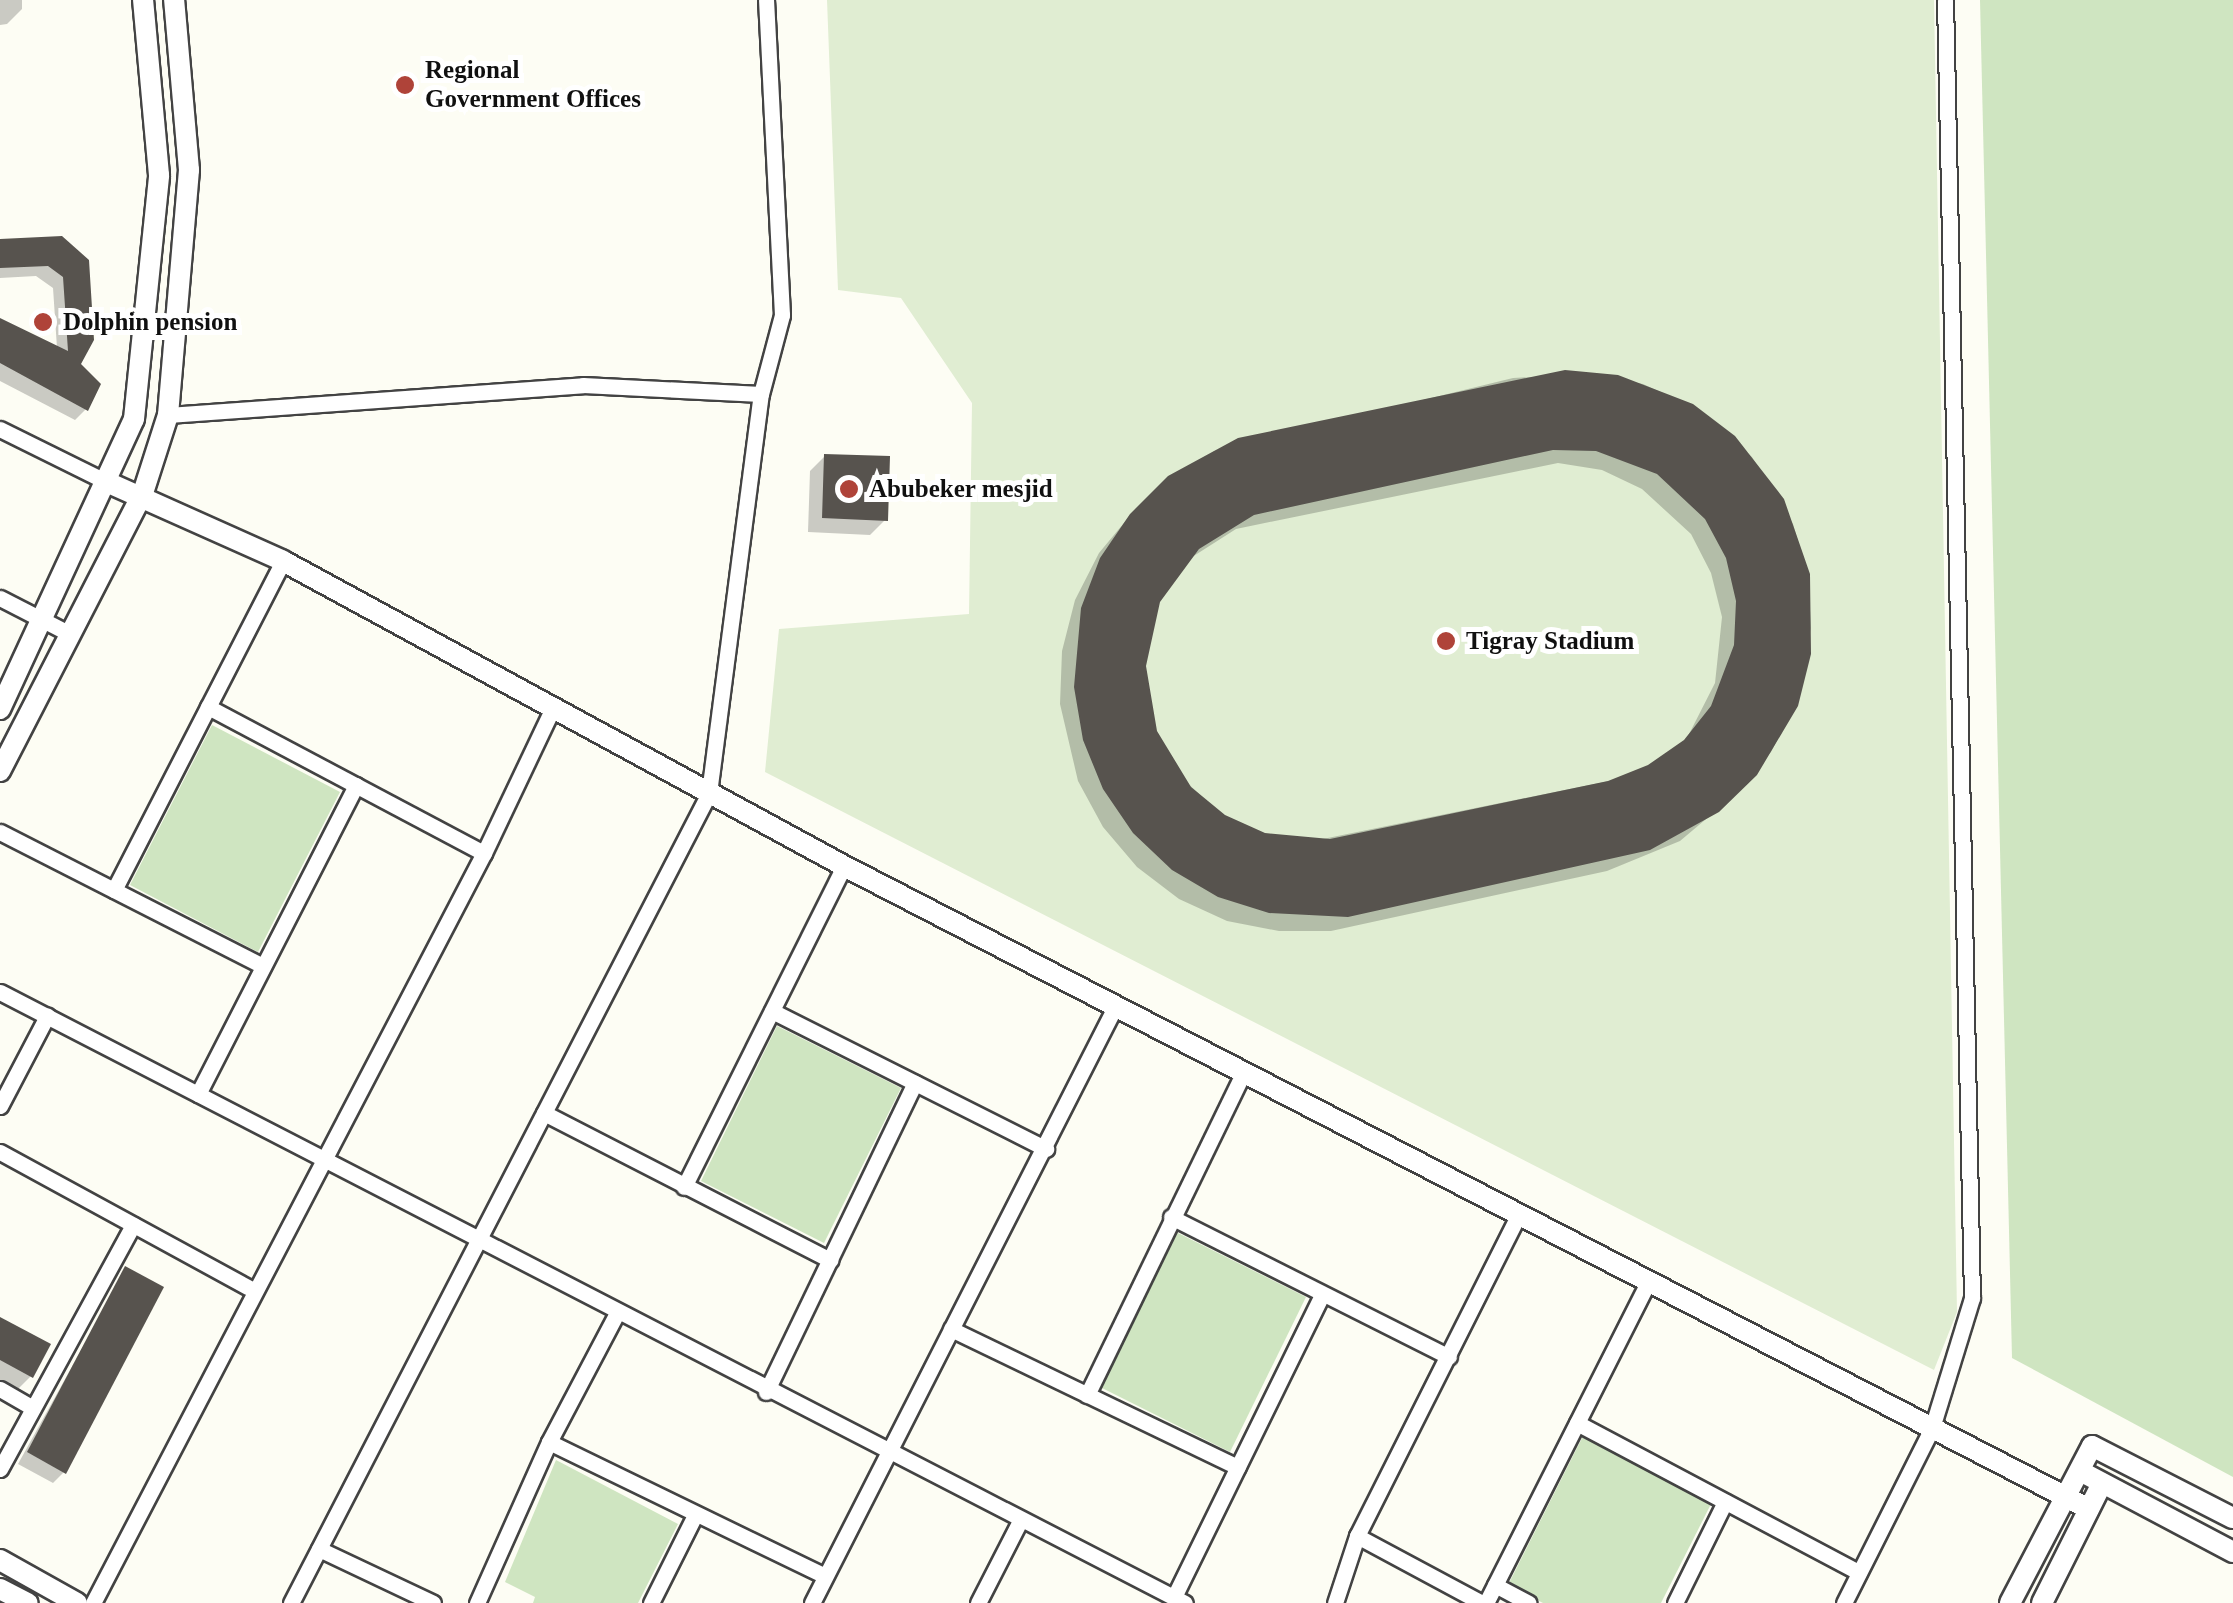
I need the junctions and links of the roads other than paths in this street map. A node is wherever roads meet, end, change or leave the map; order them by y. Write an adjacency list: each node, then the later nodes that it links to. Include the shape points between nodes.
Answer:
1 (142, 0): 6 (street)
2 (174, 0): 5 (street)
3 (766, 0): 7 (street, via 782,315)
4 (1945, 0): 56 (street, via 1972,1298)
5 (187, 122): 6 (street); 8 (street, via 189,170)
6 (158, 124): 10 (street, via 159,175 134,419)
7 (761, 394): 8 (street, via 583,385); 21 (street)
8 (168, 415): 11 (street)
9 (0, 429): 10 (street)
10 (110, 483): 11 (street); 14 (street)
11 (143, 493): 12 (street); 15 (street)
12 (282, 561): 16 (street); 17 (street)
13 (0, 598): 14 (street)
14 (45, 621): 15 (street); 18 (street)
15 (70, 634): 19 (street)
16 (208, 706): 20 (street); 25 (street)
17 (553, 708): 21 (street); 23 (street)
18 (0, 709)
19 (0, 772)
20 (356, 785): 23 (street); 26 (street)
21 (709, 793): 24 (street); 35 (street)
22 (0, 832): 25 (street)
23 (484, 852): 38 (street)
24 (844, 866): 28 (street); 29 (street)
25 (114, 890): 26 (street)
26 (263, 966): 33 (street)
27 (0, 992): 30 (street)
28 (1116, 1005): 31 (street); 36 (street)
29 (772, 1012): 32 (street); 39 (street)
30 (47, 1016): 33 (street); 34 (street)
31 (1244, 1072): 40 (street); 41 (street)
32 (915, 1083): 36 (street); 44 (street)
33 (198, 1094): 38 (street)
34 (0, 1106)
35 (544, 1113): 39 (street); 43 (street)
36 (1046, 1148): 49 (street)
37 (0, 1152): 42 (street)
38 (326, 1161): 43 (street); 46 (street)
39 (684, 1186): 44 (street)
40 (1519, 1214): 45 (street); 50 (street)
41 (1171, 1217): 47 (street); 53 (street)
42 (133, 1225): 46 (street); 54 (street)
43 (479, 1240): 48 (street); 70 (street)
44 (830, 1260): 52 (street)
45 (1648, 1281): 55 (street); 56 (street)
46 (253, 1290): 80 (street)
47 (1322, 1295): 50 (street); 59 (street)
48 (617, 1313): 52 (street); 57 (street)
49 (951, 1329): 53 (street); 58 (street)
50 (1449, 1358): 69 (street)
51 (0, 1389): 54 (street)
52 (766, 1392): 58 (street)
53 (1086, 1394): 59 (street)
54 (34, 1408): 60 (street)
55 (1576, 1423): 64 (street); 75 (street)
56 (1932, 1428): 63 (street); 73 (street)
57 (548, 1442): 66 (street); 83 (street)
58 (889, 1455): 68 (street); 74 (street)
59 (1238, 1468): 77 (street)
60 (0, 1469)
61 (2080, 1471): 62 (street); 63 (street); 67 (street, via 2092,1446)
62 (2102, 1483): 65 (street); 71 (street)
63 (2066, 1497): 65 (street); 92 (street)
64 (1725, 1502): 73 (street); 90 (street)
65 (2089, 1509): 93 (street)
66 (694, 1515): 74 (street); 84 (street)
67 (2233, 1518)
68 (1020, 1521): 77 (street); 86 (street)
69 (1357, 1536): 87 (street); 88 (street)
70 (318, 1548): 81 (street); 82 (street)
71 (2233, 1552)
72 (0, 1560): 79 (street)
73 (1859, 1572): 91 (street)
74 (825, 1576): 85 (street)
75 (1495, 1585): 88 (street); 89 (street)
76 (0, 1589): 78 (street)
77 (1180, 1600)
78 (28, 1603)
79 (77, 1603)
80 (93, 1603)
81 (291, 1603)
82 (433, 1603)
83 (477, 1603)
84 (651, 1603)
85 (812, 1603)
86 (978, 1603)
87 (1335, 1603)
88 (1484, 1603)
89 (1528, 1603)
90 (1674, 1603)
91 (1844, 1603)
92 (2010, 1603)
93 (2042, 1603)

